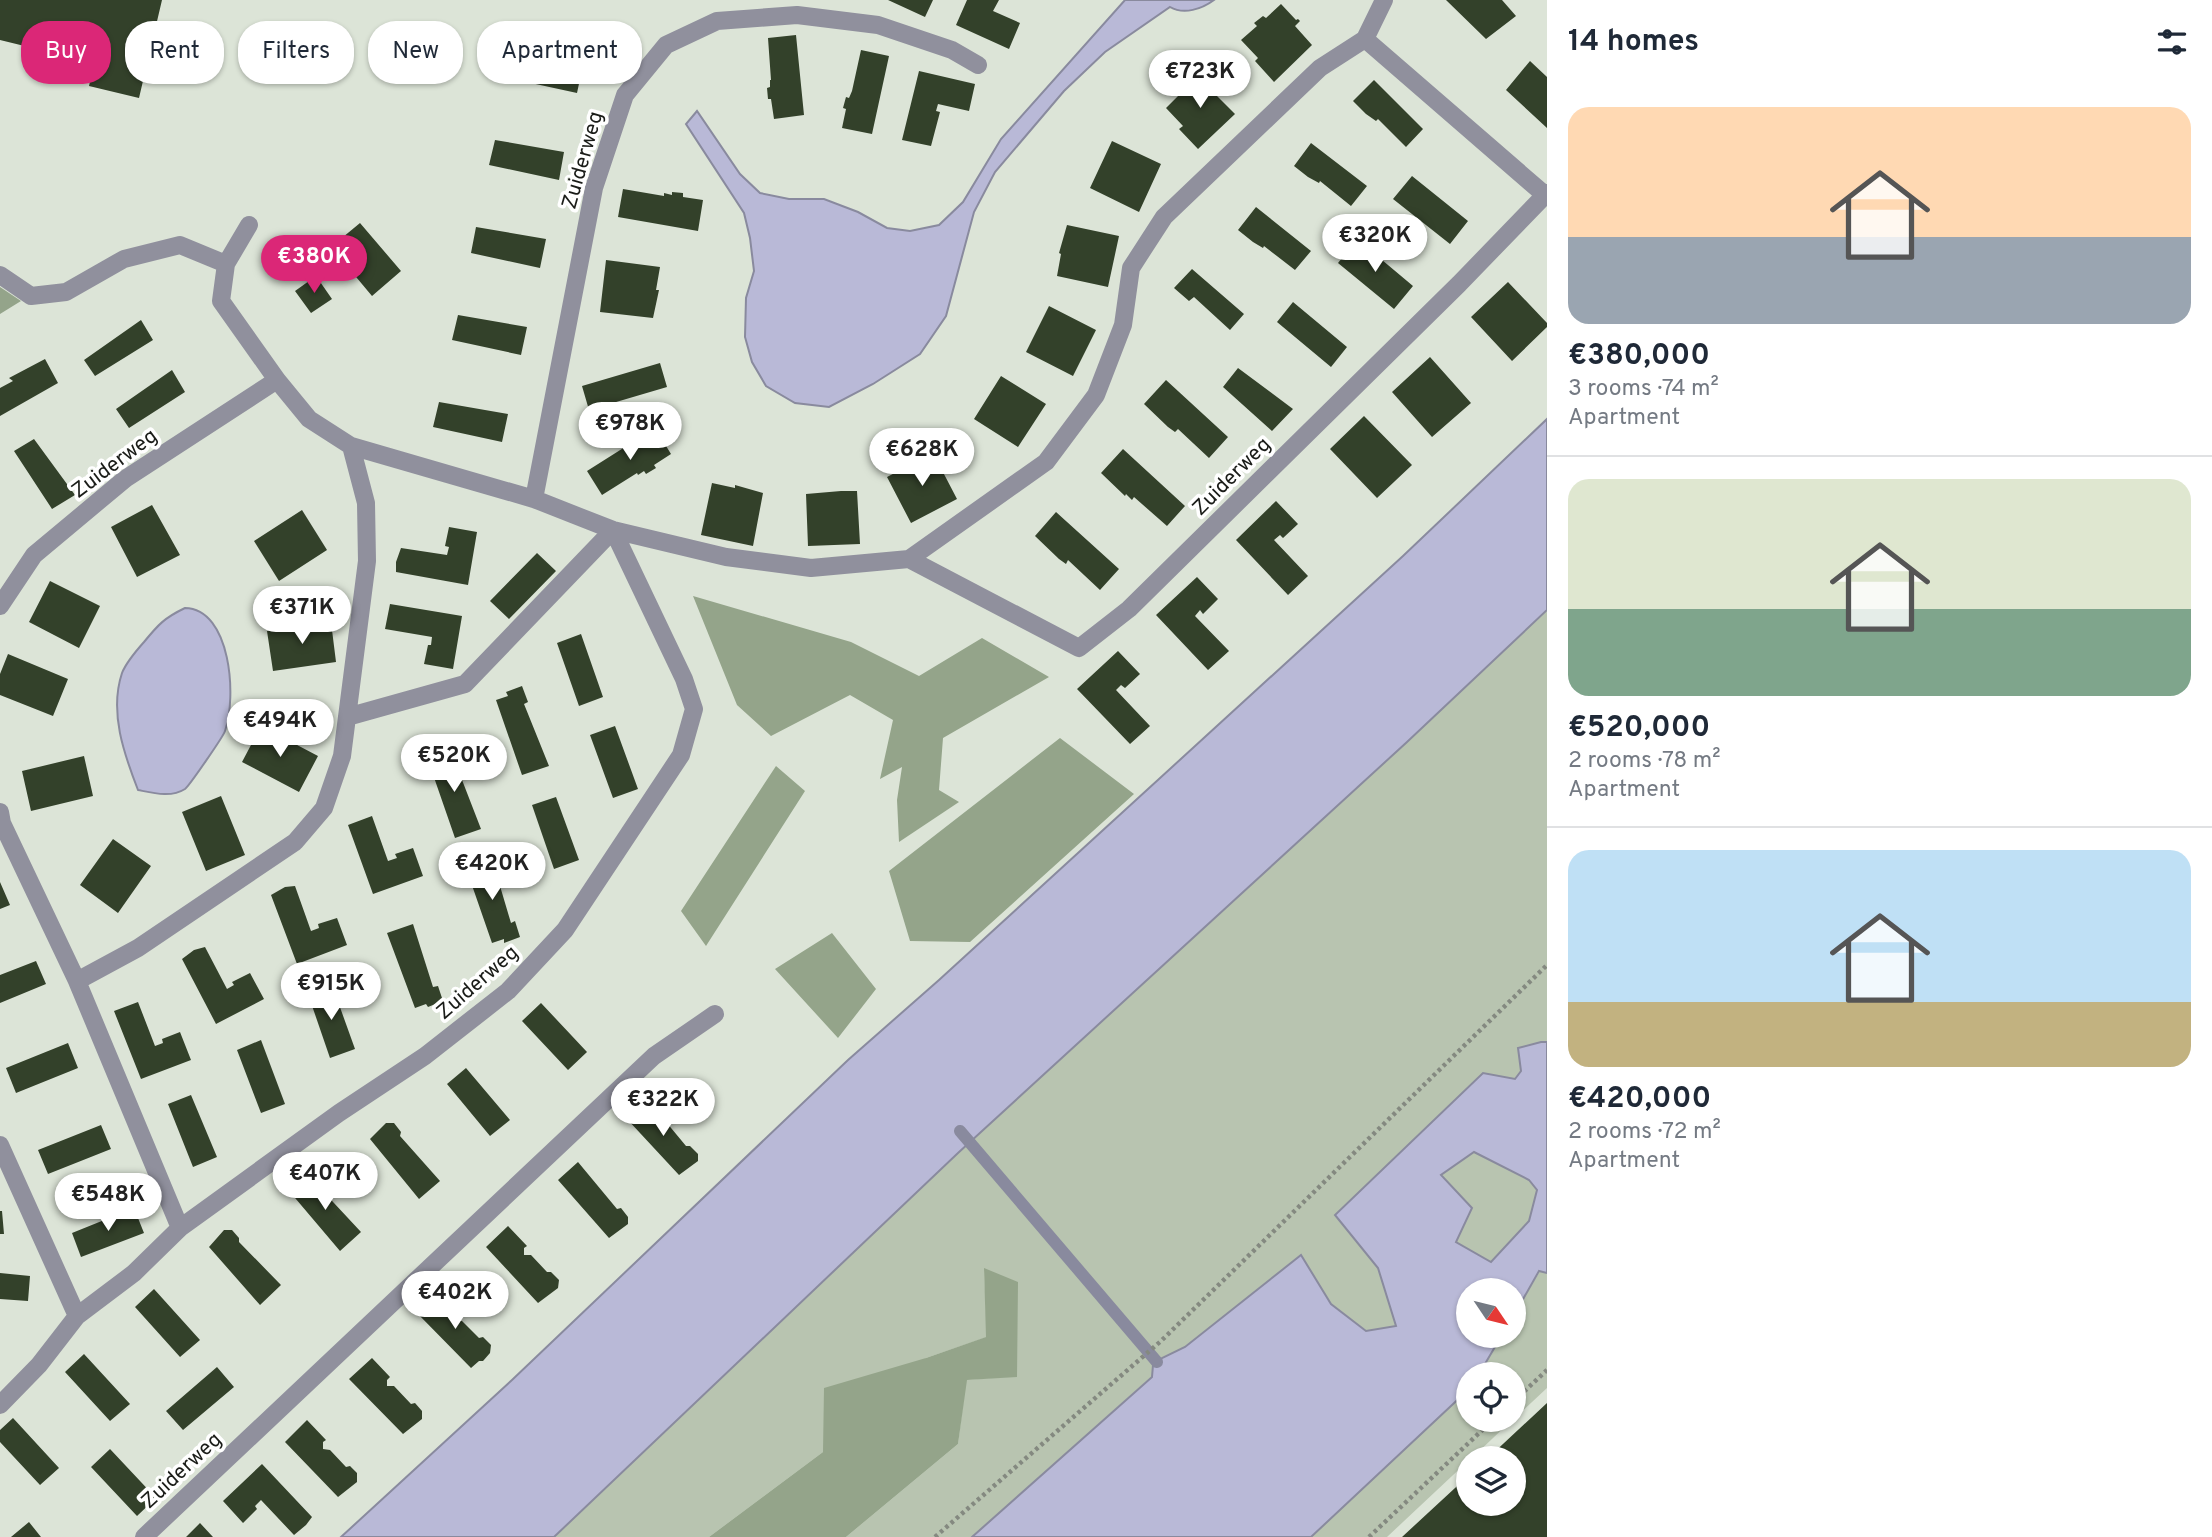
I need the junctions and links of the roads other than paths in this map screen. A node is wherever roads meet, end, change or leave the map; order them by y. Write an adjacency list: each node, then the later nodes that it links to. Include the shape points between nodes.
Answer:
1 (1384, 0): 2 (lane)
2 (1365, 39): 4 (lane, Zuiderweg); 12 (lane, via 1320,68 1164,217 1131,268 1123,325 1096,395 1046,462)
3 (978, 65): 10 (lane, Zuiderweg, via 952,50 878,25 797,16 717,21 666,45 625,95 594,188)
4 (1546, 194): 12 (lane, Zuiderweg, via 1139,599 1079,648)
5 (249, 225): 6 (lane)
6 (226, 264): 7 (lane, via 180,245 124,259 66,292 31,296); 8 (lane, via 220,301)
7 (0, 275)
8 (277, 380): 9 (lane, via 309,419); 13 (lane, Zuiderweg, via 125,479 34,555)
9 (351, 446): 10 (lane); 14 (lane, via 366,503 367,561)
10 (534, 499): 11 (lane)
11 (613, 530): 12 (lane, via 726,557 811,568); 14 (lane, via 465,684); 19 (lane, Zuiderweg, via 694,709 681,755 565,930 508,991 425,1056 339,1112)
12 (909, 559)
13 (0, 606)
14 (347, 717): 16 (lane, via 342,756 324,808 295,842 138,948)
15 (0, 812): 16 (lane)
16 (77, 981): 19 (lane)
17 (716, 1014): 22 (lane, Zuiderweg, via 654,1056)
18 (0, 1145): 20 (lane)
19 (180, 1228): 20 (lane, Zuiderweg, via 134,1273)
20 (77, 1316): 21 (lane, Zuiderweg)
21 (0, 1405)
22 (144, 1537)

